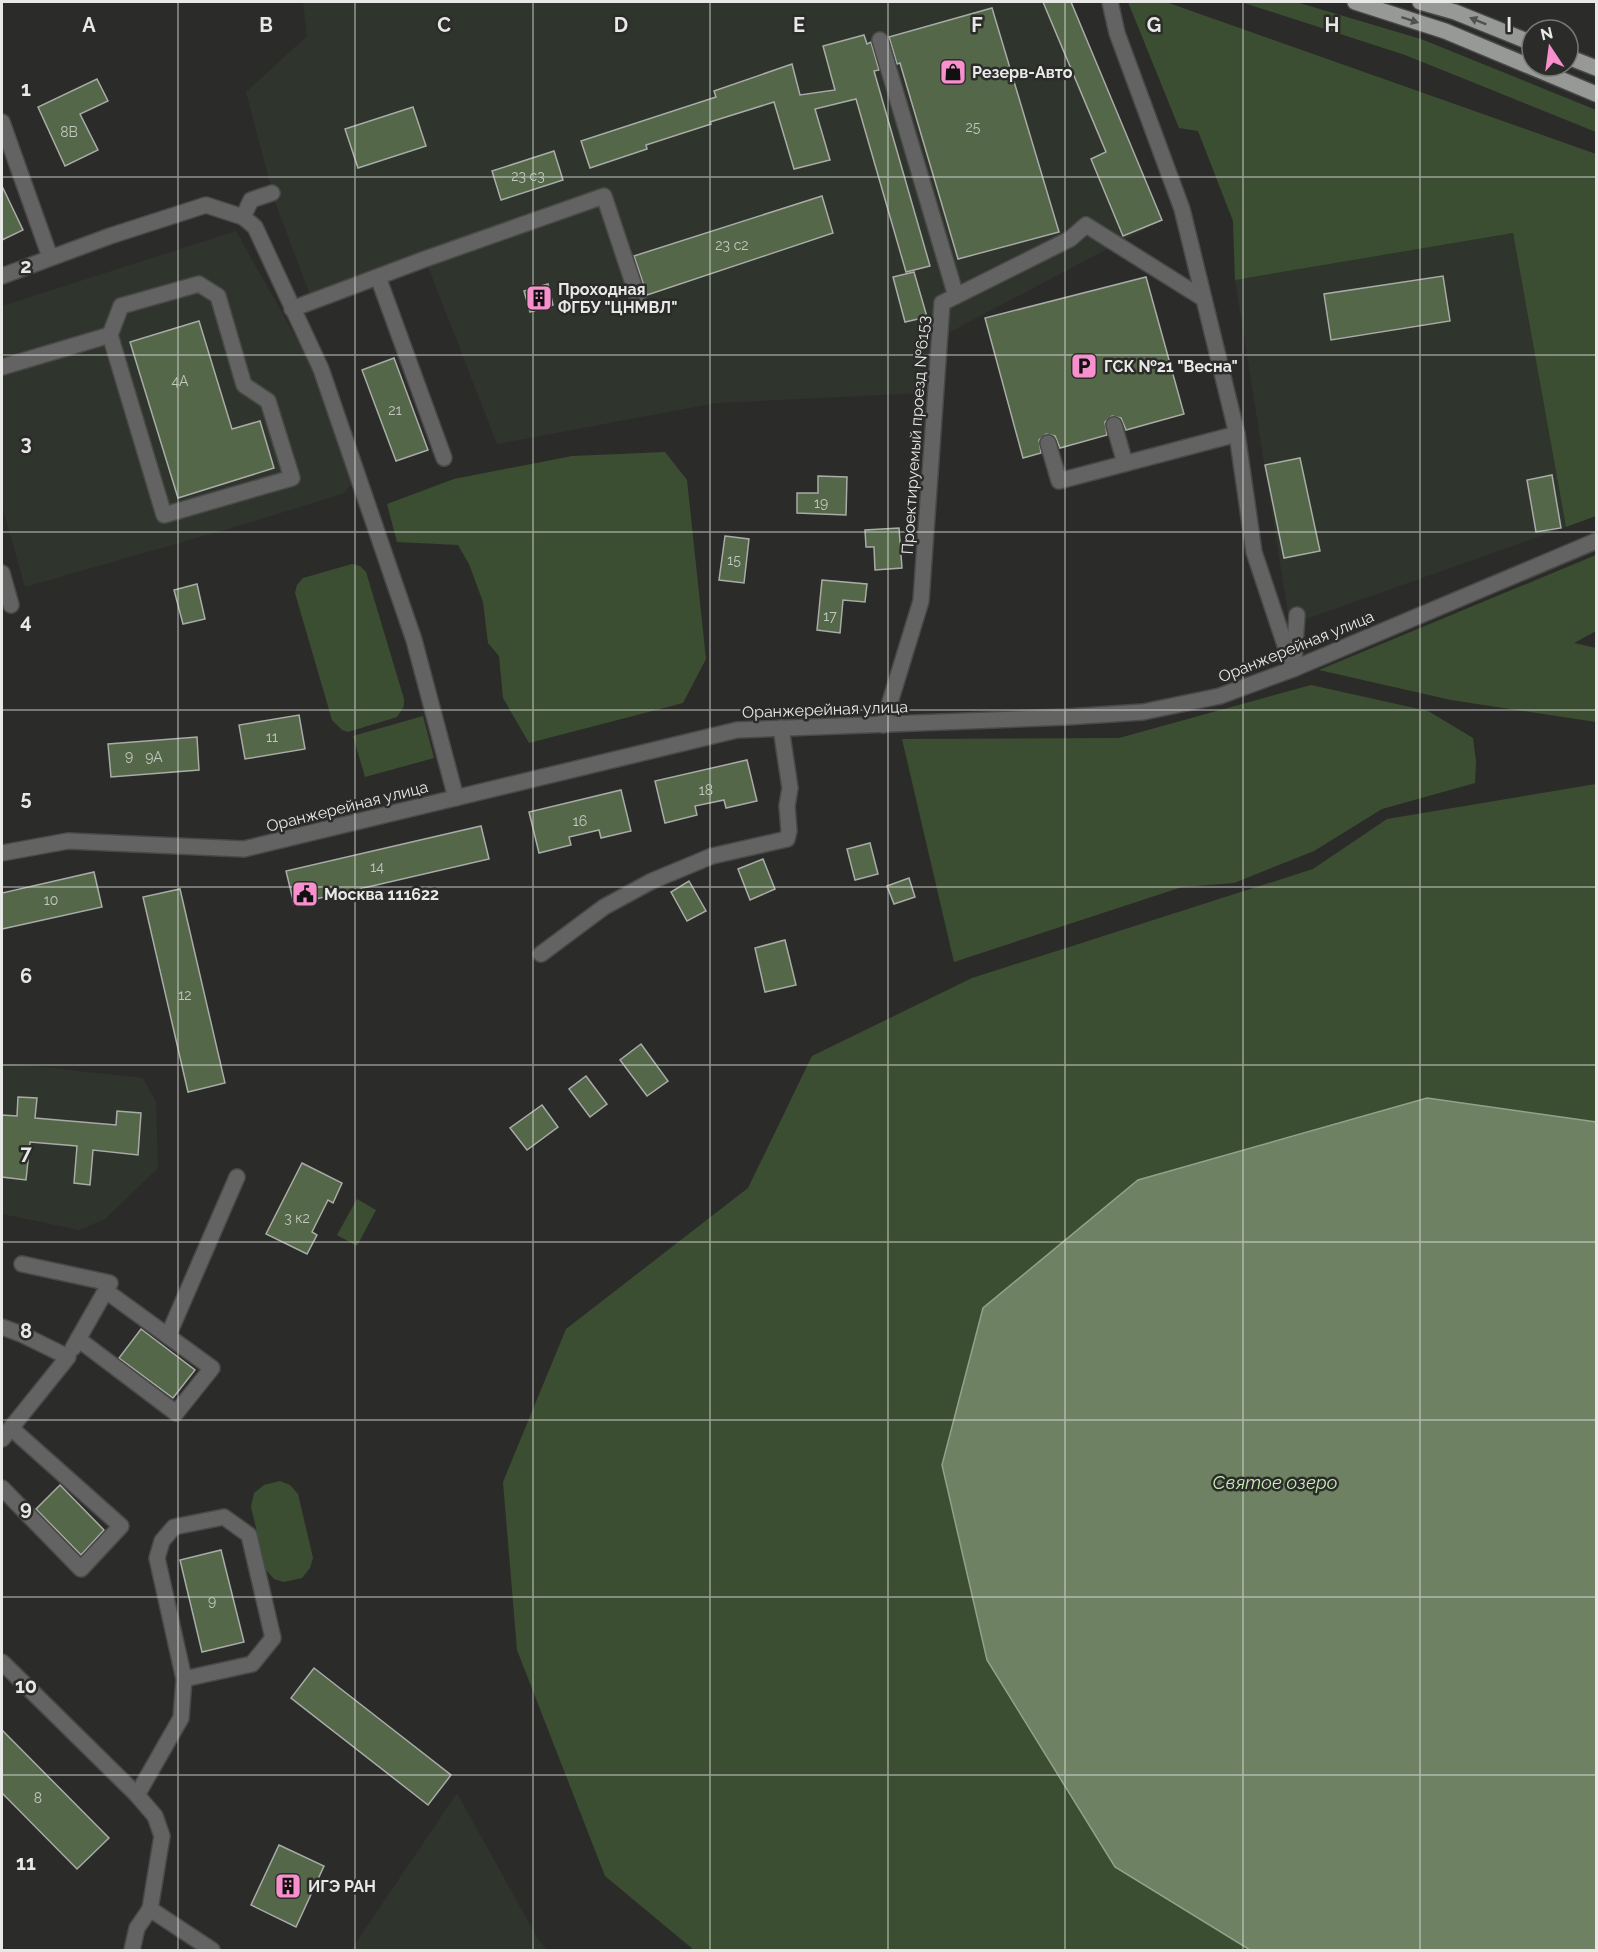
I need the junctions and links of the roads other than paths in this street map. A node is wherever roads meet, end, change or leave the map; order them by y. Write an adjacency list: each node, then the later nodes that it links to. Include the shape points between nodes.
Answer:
1 (1110, 2): 16 (street, via 1117,33 1182,208)
2 (1355, 2): 8 (main road, one-way to 8, via 1445,31)
3 (1420, 2): 4 (main road, one-way to 3)
4 (1520, 38)
5 (880, 40): 15 (street)
6 (1580, 62): 7 (main road)
7 (1596, 68)
8 (1596, 94)
9 (2, 122): 12 (street)
10 (272, 193): 11 (street, via 252,200)
11 (243, 217): 12 (street, via 206,206); 18 (street, via 255,227)
12 (50, 257): 13 (street)
13 (2, 276)
14 (378, 277): 17 (street, via 604,196); 18 (street); 24 (street)
15 (956, 296): 16 (street, Проектируемый проезд №6153, via 1070,239 1086,225); 31 (street, Проектируемый проезд №6153, via 942,303 921,601)
16 (1204, 299): 22 (street)
17 (640, 304)
18 (292, 309): 33 (street, via 321,369 414,640)
19 (110, 335): 19 (street, via 164,515 292,478 268,400 244,385 218,296 199,284 121,306); 20 (street)
20 (2, 367)
21 (1114, 425): 25 (street)
22 (1237, 434): 25 (street); 30 (street, via 1254,552)
23 (1048, 443): 25 (street, via 1059,481)
24 (444, 458)
25 (1125, 463)
26 (1596, 541): 30 (street, Оранжерейная улица)
27 (2, 573): 28 (street)
28 (11, 605)
29 (1297, 615): 30 (street)
30 (1293, 669): 31 (street, Оранжерейная улица, via 1220,696 1143,712)
31 (883, 724): 32 (street, Оранжерейная улица)
32 (781, 728): 33 (street, Оранжерейная улица, via 737,730); 35 (street, via 790,788 787,839 712,856 652,881 604,907)
33 (456, 798): 34 (street, Оранжерейная улица, via 244,849 68,842)
34 (2, 853)
35 (541, 954)
36 (237, 1177): 40 (street)
37 (22, 1264): 38 (street, via 110,1282)
38 (106, 1291): 40 (street); 41 (street)
39 (2, 1327): 42 (street)
40 (168, 1336): 41 (street, via 212,1368 176,1413)
41 (78, 1340): 42 (street)
42 (68, 1357): 43 (street)
43 (6, 1434): 44 (street, via 121,1526 81,1569)
44 (2, 1488)
45 (2, 1662): 47 (street)
46 (184, 1679): 46 (street, via 157,1558 162,1541 174,1527 224,1517 249,1534 273,1638 252,1664); 47 (street, via 181,1718)
47 (137, 1795): 48 (street, via 155,1816 162,1836)
48 (150, 1909): 49 (street, via 137,1928); 50 (street)
49 (132, 1950)
50 (212, 1950)

